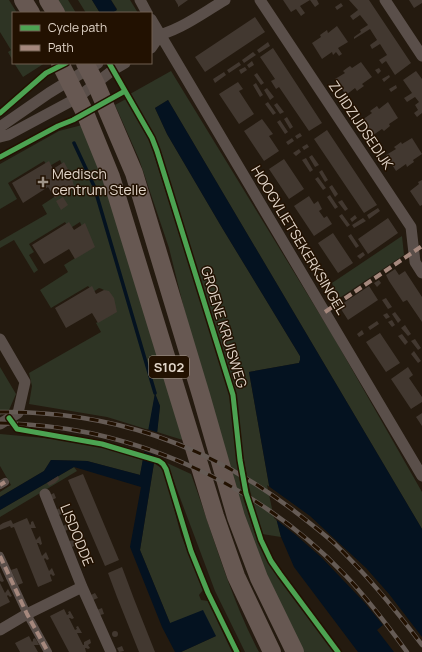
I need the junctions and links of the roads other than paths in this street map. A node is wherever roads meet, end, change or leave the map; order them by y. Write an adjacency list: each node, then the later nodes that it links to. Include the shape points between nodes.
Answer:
1 (23, 0): 7 (main road)
2 (48, 0): 8 (main road)
3 (140, 0): 9 (street)
4 (225, 0): 11 (street, via 175,30)
5 (260, 0): 21 (street, ZUIDZIJDSEDIJK, via 411,227 415,262)
6 (385, 0): 13 (street)
7 (30, 12)
8 (55, 12)
9 (146, 12)
10 (152, 22): 11 (street, HOOGVLIETSEKERKSINGEL)
11 (156, 36): 12 (street); 24 (street, HOOGVLIETSEKERKSINGEL)
12 (152, 46)
13 (422, 56)
14 (61, 64): 17 (main road, S102)
15 (123, 64): 16 (street, via 113,70)
16 (92, 70): 17 (street); 18 (street); 33 (main road, S102, via 134,174 236,517 259,578)
17 (69, 80): 18 (main road, S102); 19 (street)
18 (77, 98): 20 (street); 32 (main road, S102, via 111,177 217,523 236,576)
19 (0, 127)
20 (0, 137)
21 (422, 273)
22 (0, 339): 23 (street, via 26,382 18,413)
23 (0, 424)
24 (422, 476)
25 (44, 494): 27 (street, LISDODDE)
26 (0, 556): 28 (street)
27 (82, 588): 28 (street); 31 (street, LISDODDE)
28 (27, 614): 29 (street); 30 (street)
29 (0, 630)
30 (48, 652)
31 (111, 652)
32 (272, 652)
33 (295, 652)

